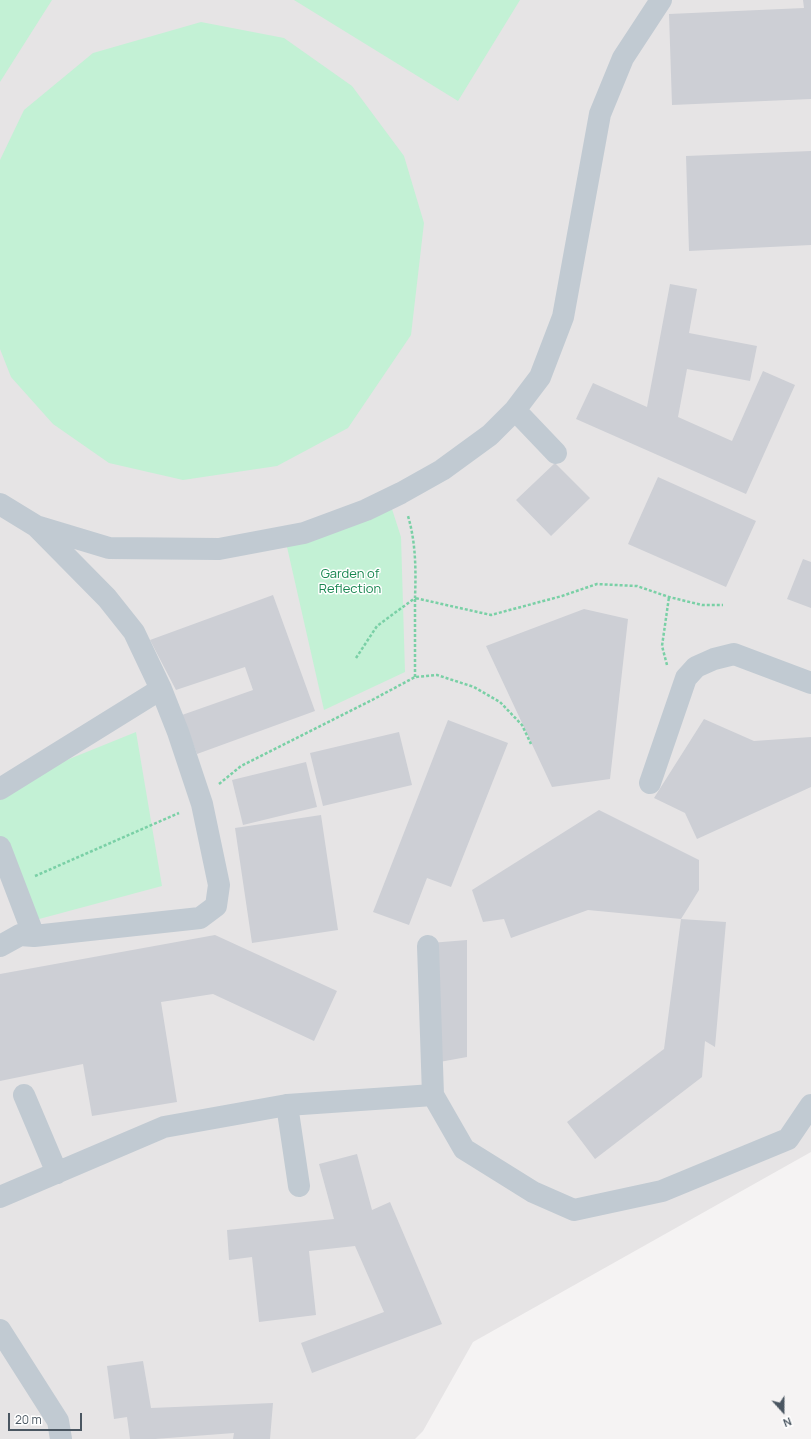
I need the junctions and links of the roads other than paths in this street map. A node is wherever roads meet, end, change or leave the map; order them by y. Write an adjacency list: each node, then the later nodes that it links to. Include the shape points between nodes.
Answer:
1 (661, 0): 2 (lane, via 623,58 600,114 564,318 540,377)
2 (515, 410): 3 (lane); 5 (lane, via 490,435 442,470 366,510 304,533 219,549 109,548)
3 (556, 453)
4 (0, 504): 5 (lane)
5 (36, 526): 7 (lane, via 107,598 134,632)
6 (811, 683): 8 (lane, via 734,654 696,667 686,678)
7 (161, 689): 9 (lane); 11 (lane, via 202,804 219,885 216,906 200,918)
8 (650, 783)
9 (0, 789)
10 (0, 847): 11 (lane)
11 (34, 936): 12 (lane, via 20,935)
12 (0, 946)
13 (428, 946): 15 (lane)
14 (24, 1095): 18 (lane)
15 (433, 1095): 16 (lane); 17 (lane, via 464,1149 533,1192 574,1210 662,1191 788,1138)
16 (287, 1105): 18 (lane, via 164,1127); 19 (lane)
17 (811, 1105)
18 (57, 1173): 20 (lane)
19 (298, 1186)
20 (0, 1197)
21 (0, 1330): 22 (lane, via 58,1421)
22 (61, 1439)

